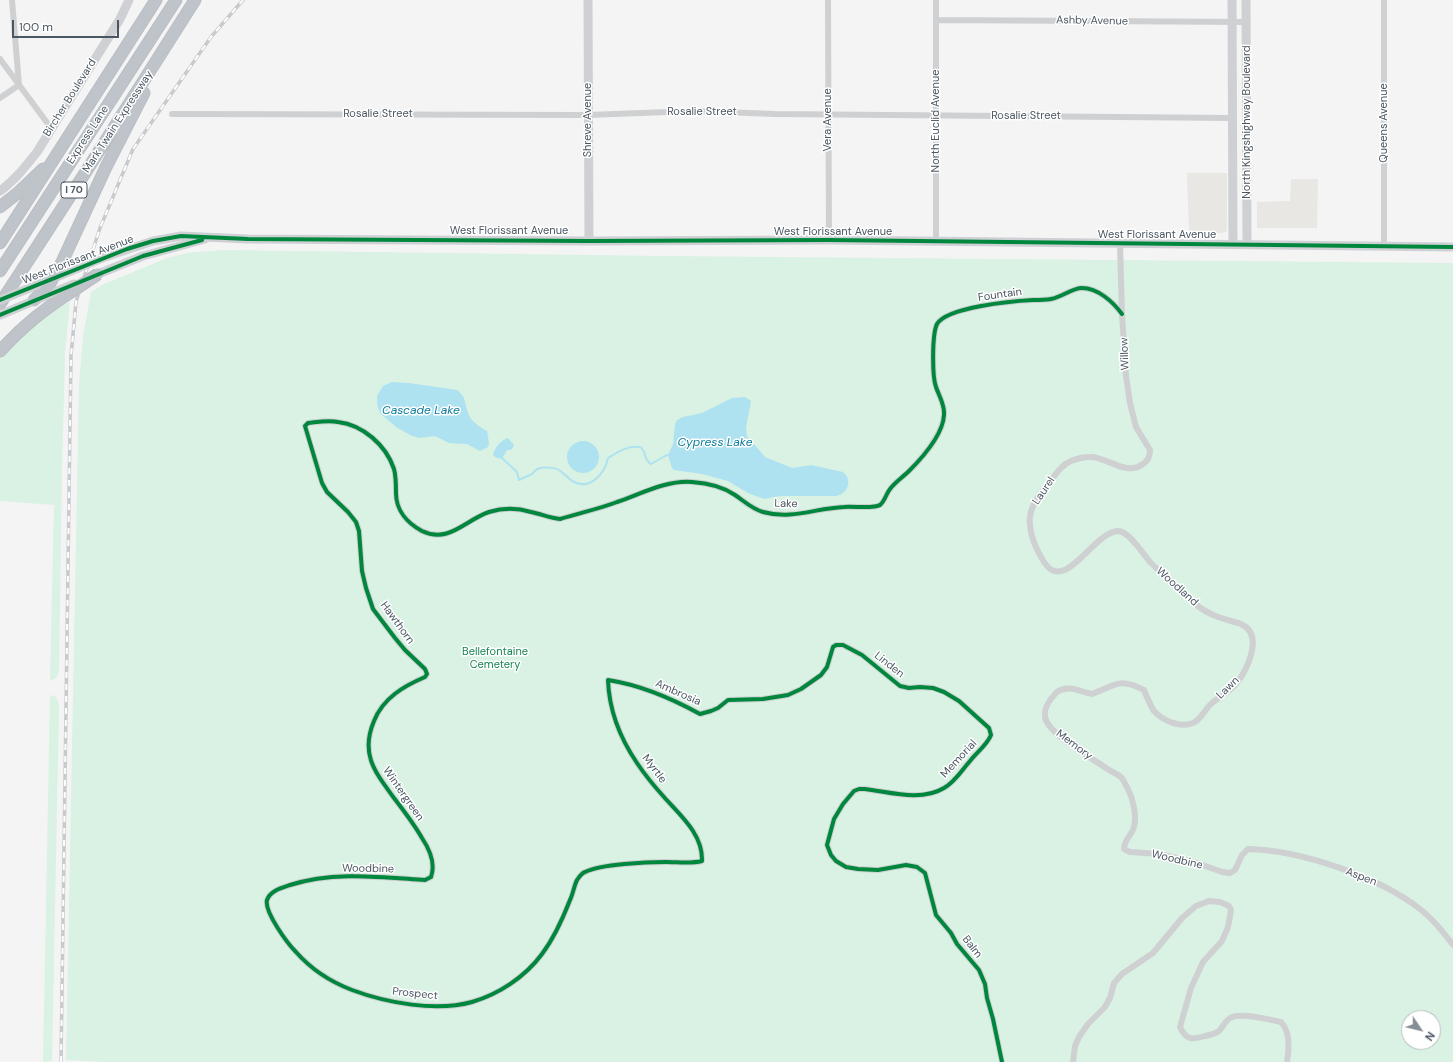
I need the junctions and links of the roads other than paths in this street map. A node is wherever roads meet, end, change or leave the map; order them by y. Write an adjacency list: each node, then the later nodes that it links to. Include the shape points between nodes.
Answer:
1 (12, 0): 17 (street)
2 (129, 0): 24 (main road, Bircher Boulevard, via 120,19)
3 (156, 0): 25 (highway)
4 (176, 0): 38 (highway, Express Lane)
5 (196, 0): 16 (highway, Mark Twain Expressway / I 70)
6 (588, 0): 21 (main road, Shreve Avenue)
7 (828, 0): 19 (street, Vera Avenue)
8 (936, 0): 12 (street, North Euclid Avenue)
9 (1232, 0): 13 (main road, North Kingshighway Boulevard)
10 (1246, 0): 14 (main road, North Kingshighway Boulevard)
11 (1384, 0): 36 (street, Queens Avenue)
12 (937, 20): 13 (street, Ashby Avenue); 22 (street, North Euclid Avenue)
13 (1232, 22): 14 (street, Ashby Avenue); 23 (main road, North Kingshighway Boulevard)
14 (1247, 22): 35 (main road, North Kingshighway Boulevard)
15 (0, 59): 17 (street)
16 (147, 76): 40 (highway, via 144,95); 44 (highway, Mark Twain Expressway / I 70)
17 (19, 86): 18 (street); 24 (street)
18 (0, 98)
19 (828, 113): 21 (street, Rosalie Street, via 695,111); 22 (street, Rosalie Street); 29 (street, Vera Avenue)
20 (172, 114): 21 (street, Rosalie Street)
21 (588, 115): 30 (main road, Shreve Avenue)
22 (937, 115): 23 (street, Rosalie Street); 31 (street, North Euclid Avenue)
23 (1232, 118): 34 (main road, North Kingshighway Boulevard)
24 (51, 128): 26 (main road, Bircher Boulevard, via 27,165)
25 (59, 153): 27 (highway); 32 (highway)
26 (1, 190)
27 (0, 207)
28 (212, 237): 30 (main road, West Florissant Avenue); 39 (main road, West Florissant Avenue, via 143,256); 40 (main road, West Florissant Avenue, bridge, via 181,236 153,241)
29 (829, 240): 30 (main road, West Florissant Avenue); 31 (main road, West Florissant Avenue)
30 (589, 241)
31 (936, 242): 33 (main road, West Florissant Avenue)
32 (0, 243)
33 (1120, 244): 34 (main road, West Florissant Avenue); 45 (street, Willow)
34 (1233, 244): 35 (main road, West Florissant Avenue)
35 (1247, 244): 36 (main road, West Florissant Avenue)
36 (1384, 246): 37 (main road, West Florissant Avenue)
37 (1453, 247)
38 (0, 271)
39 (98, 274): 41 (highway, bridge)
40 (53, 278): 42 (main road, West Florissant Avenue, bridge); 43 (highway, via 44,292)
41 (73, 288): 43 (main road, West Florissant Avenue); 47 (highway, via 31,320)
42 (0, 300)
43 (29, 302): 46 (main road, West Florissant Avenue)
44 (0, 304)
45 (1122, 314): 48 (street, Fountain, via 1104,296 1081,288 1049,300 970,308 949,315 937,324 935,332); 50 (street, Willow, via 1130,403 1136,426 1150,450)
46 (0, 315)
47 (0, 351)
48 (936, 386): 49 (street, Lake, via 944,414 942,426 923,456 890,489 882,503 878,506 839,507 801,514 762,512 733,493 719,487 690,481 675,482 560,519 515,509 489,512 452,532 442,536 433,535 417,528 404,517 398,506 394,470 389,456 371,437 342,422 308,423)
49 (305, 426): 54 (street, Hawthorn, via 322,483 327,492 356,522 362,571 374,609 395,638)
50 (1148, 458): 51 (street, Laurel, via 1141,466 1135,468 1123,468 1091,457 1070,462 1058,470 1032,507 1029,524 1033,540 1046,566 1056,572 1063,572 1072,566 1101,538)
51 (1120, 532): 52 (street, Woodland, via 1124,532 1151,563 1196,605 1213,615)
52 (1245, 626): 56 (street, Lawn, via 1252,633 1253,642 1247,666 1237,683 1212,702)
53 (833, 647): 55 (street, Ambrosia, via 827,667 821,675 802,689 788,695 763,699 728,700 718,708 700,714 644,689); 57 (street, Linden, via 843,645 852,648 900,686 933,688 944,692 975,714 989,728)
54 (427, 674): 62 (street, Wintergreen, via 411,682 387,701 376,715 370,730 368,746 377,775 427,846 433,862)
55 (608, 680): 61 (street, Myrtle, via 612,710 621,735 647,777 691,828 700,846 702,861 629,864)
56 (1194, 723): 58 (street, Memory, via 1184,725 1162,718 1154,710 1144,690 1128,683 1115,683 1092,694 1069,688 1060,690 1050,698 1045,712 1047,723 1073,746 1122,778 1128,790 1135,813 1134,828)
57 (991, 735): 60 (street, Memorial, via 988,742 944,788 932,794 912,795 859,789 847,798 834,819 828,844 831,855 841,864 858,869 878,870 906,865 918,867)
58 (1124, 849): 59 (street, Woodbine, via 1130,852 1160,854 1230,873 1235,870)
59 (1248, 849): 64 (street, Aspen, via 1311,859 1380,884 1406,898 1421,910)
60 (922, 871): 65 (street, Balm, via 928,882 936,915 979,970 985,984)
61 (583, 872): 63 (street, Prospect, via 577,880 568,907 554,935 526,972 492,994 471,1002 452,1005 428,1006 384,999 351,990 310,966 282,935)
62 (431, 877): 63 (street, Woodbine, via 425,880 361,876 328,877 291,884 273,891 267,899)
63 (267, 905)
64 (1453, 945)
65 (1002, 1062)
66 (1074, 1062): 67 (street, via 1075,1046 1079,1037 1105,1007 1114,983 1122,974 1153,953 1182,918 1196,906 1209,901 1229,906 1231,910 1228,928 1222,941 1203,962 1190,988 1180,1027 1182,1033 1188,1038 1213,1034 1231,1017 1243,1016 1280,1022 1286,1029 1288,1038)
67 (1287, 1062)

